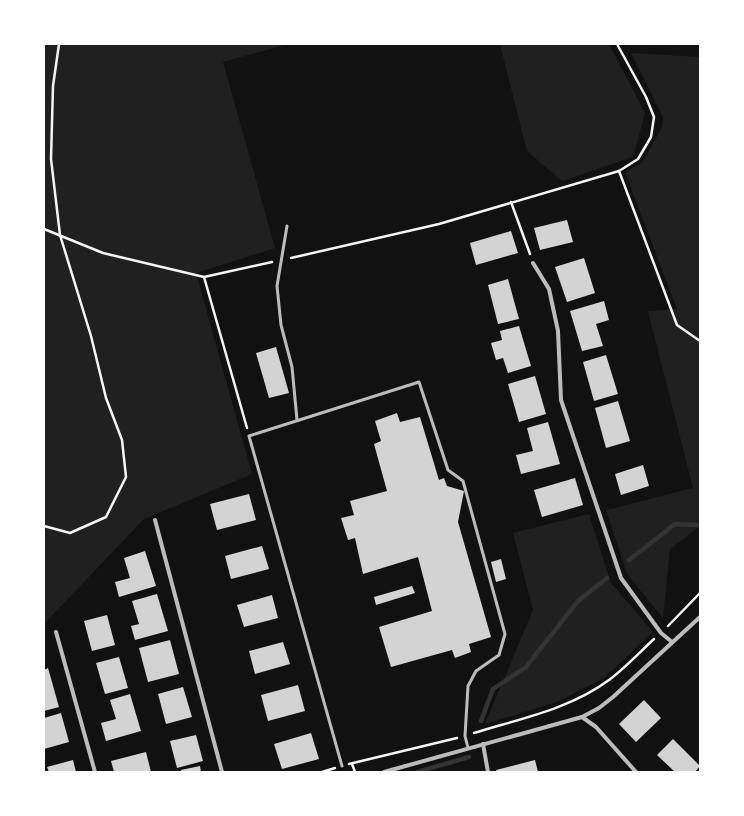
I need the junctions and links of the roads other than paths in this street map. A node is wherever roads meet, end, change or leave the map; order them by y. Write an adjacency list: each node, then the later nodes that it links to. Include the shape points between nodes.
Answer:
1 (287, 226): 3 (lane, via 277,286 282,325 292,366)
2 (533, 263): 7 (street, via 549,289 558,331 561,400 621,578 662,633)
3 (297, 420): 10 (lane, via 419,382 448,470 463,481 505,634 499,655 476,671 468,686 465,736); 11 (lane, via 249,436)
4 (154, 520): 13 (street)
5 (700, 616): 7 (street)
6 (56, 632): 12 (street)
7 (672, 642): 8 (street, via 613,697)
8 (582, 717): 9 (street); 16 (street, via 596,727)
9 (483, 744): 10 (street); 15 (street)
10 (468, 748): 14 (street)
11 (342, 766)
12 (95, 772)
13 (222, 772)
14 (384, 772)
15 (488, 772)
16 (636, 772)

